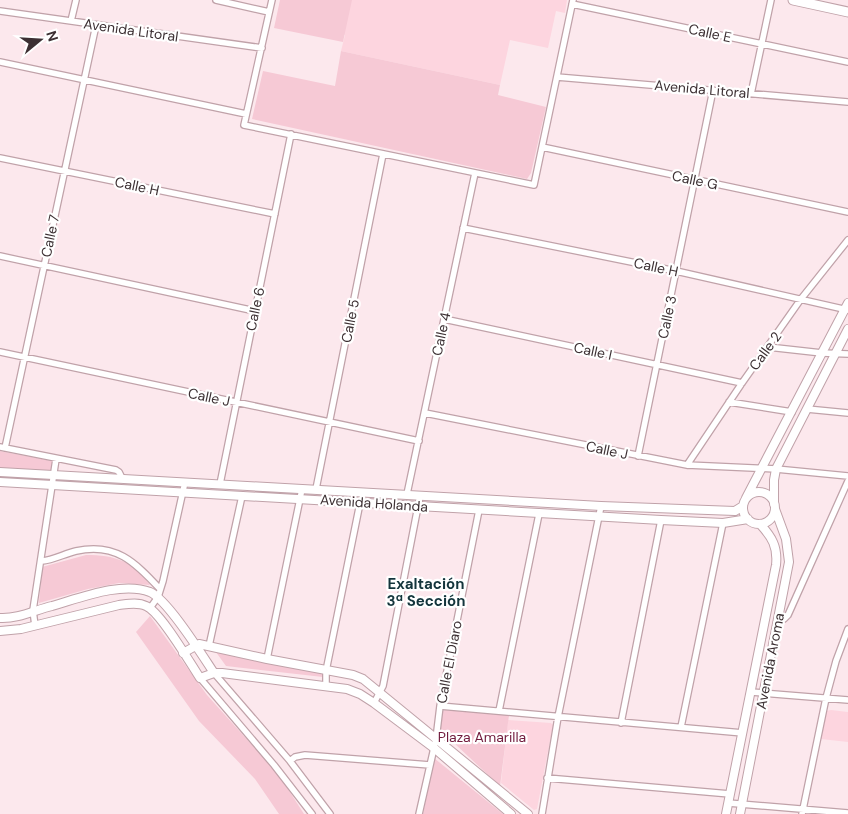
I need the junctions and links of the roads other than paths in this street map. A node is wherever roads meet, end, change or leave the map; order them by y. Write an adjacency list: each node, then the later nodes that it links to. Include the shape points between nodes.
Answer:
1 (76, 0): 10 (street)
2 (216, 0): 8 (street)
3 (272, 0): 8 (street)
4 (771, 0): 12 (street)
5 (793, 0): 9 (main road)
6 (573, 2): 12 (street, Calle E); 16 (street)
7 (0, 11): 10 (street, Avenida Litoral)
8 (269, 12): 13 (street)
9 (848, 12)
10 (71, 21): 11 (street, Avenida Litoral)
11 (96, 25): 13 (street, Avenida Litoral); 17 (street, Calle 7)
12 (761, 44): 15 (street, Calle E); 19 (street)
13 (262, 48): 21 (street)
14 (0, 62): 17 (street)
15 (848, 62)
16 (557, 77): 18 (street, Avenida Litoral); 23 (street)
17 (84, 80): 21 (street); 26 (street, Calle 7)
18 (713, 90): 19 (street, Avenida Litoral); 28 (street, Calle 3)
19 (751, 94): 20 (street, Avenida Litoral)
20 (848, 102)
21 (246, 114): 22 (street, via 244,125)
22 (291, 134): 24 (street); 30 (street, Calle 6)
23 (542, 147): 27 (street, via 534,185); 28 (street, Calle G)
24 (383, 154): 27 (street); 55 (street, Calle 5)
25 (0, 158): 26 (street, Calle H)
26 (64, 171): 30 (street, Calle H); 34 (street, Calle 7)
27 (475, 173): 31 (street, Calle 4)
28 (695, 180): 29 (street, Calle G); 35 (street, Calle 3)
29 (848, 212)
30 (275, 214): 38 (street, Calle 6)
31 (463, 228): 35 (street, Calle H); 39 (street, Calle 4)
32 (848, 240): 36 (street, Calle 2)
33 (0, 256): 34 (street)
34 (44, 266): 38 (street); 46 (street, Calle 7)
35 (676, 271): 36 (street, Calle H); 47 (street, Calle 3)
36 (801, 299): 37 (street, Calle H); 41 (street, Calle 2)
37 (847, 308): 43 (street)
38 (255, 311): 49 (street, Calle 6)
39 (444, 319): 47 (street, Calle I); 53 (street, Calle 4)
40 (848, 330): 44 (street, Avenida Aroma)
41 (768, 347): 43 (street); 48 (street, Calle 2)
42 (0, 352): 46 (street, Calle J)
43 (822, 353): 44 (street); 52 (street)
44 (836, 353): 45 (street); 51 (street, Avenida Aroma)
45 (848, 354)
46 (24, 357): 49 (street, Calle J); 57 (street, Calle 7)
47 (657, 365): 48 (street, Calle I); 58 (street, Calle 3)
48 (742, 383): 50 (street, Calle 2)
49 (236, 402): 55 (street, Calle J); 70 (street, Calle 6)
50 (729, 402): 52 (street); 60 (street, Calle 2)
51 (807, 409): 54 (street); 62 (street, Avenida Aroma)
52 (792, 412): 61 (street)
53 (425, 413): 56 (street, Calle 4); 58 (street, Calle J)
54 (848, 413)
55 (330, 422): 56 (street, Calle J); 73 (street, Calle 5)
56 (418, 442): 75 (street, Calle 4)
57 (2, 448): 59 (street)
58 (638, 456): 60 (street, Calle J)
59 (56, 459): 64 (street); 66 (street, via 116,470)
60 (687, 465): 61 (street, Calle J)
61 (762, 469): 62 (street, Calle J); 79 (street)
62 (776, 469): 65 (street, Calle J); 83 (street, Avenida Aroma)
63 (0, 472): 64 (street, Avenida Holanda)
64 (54, 475): 66 (street, Avenida Holanda); 71 (street)
65 (848, 476)
66 (122, 478): 69 (street, Avenida Holanda)
67 (848, 481): 97 (street, via 788,615)
68 (0, 482): 71 (street, Avenida Holanda)
69 (185, 482): 70 (street, Avenida Holanda); 74 (street)
70 (220, 484): 72 (street, Avenida Holanda)
71 (53, 486): 74 (street, Avenida Holanda); 92 (street)
72 (302, 489): 73 (street, Avenida Holanda); 78 (street)
73 (316, 489): 75 (street, Avenida Holanda)
74 (183, 493): 76 (street, Avenida Holanda); 93 (street)
75 (408, 494): 77 (street, Avenida Holanda)
76 (242, 496): 78 (street, Avenida Holanda); 102 (street)
77 (420, 496): 81 (street, Avenida Holanda); 82 (street)
78 (300, 498): 80 (street, Avenida Holanda); 104 (street)
79 (745, 502): 83 (street, via 754,492 765,493); 85 (street, Avenida Holanda, via 739,510); 88 (street)
80 (360, 503): 82 (street, Avenida Holanda); 105 (street)
81 (601, 506): 85 (street, Avenida Holanda); 87 (street)
82 (419, 507): 84 (street, Avenida Holanda); 109 (street)
83 (775, 507): 91 (street, via 769,521); 97 (street, Avenida Aroma, via 789,550)
84 (479, 510): 86 (street, Avenida Holanda); 115 (street, Calle El Diaro)
85 (730, 511): 90 (street)
86 (539, 514): 87 (street, Avenida Holanda); 116 (street)
87 (600, 516): 89 (street, Avenida Holanda); 117 (street)
88 (748, 519): 90 (street, Avenida Holanda); 91 (street)
89 (661, 520): 90 (street, Avenida Holanda); 118 (street)
90 (726, 523): 119 (street)
91 (760, 524): 110 (street, Avenida Aroma, via 773,539 777,558)
92 (42, 561): 93 (street, via 84,549 107,550 136,564); 95 (street)
93 (159, 593): 94 (street); 95 (street, via 113,590); 101 (street)
94 (150, 608): 98 (street, via 141,604 119,605); 103 (street)
95 (33, 612): 96 (street); 98 (street)
96 (0, 618)
97 (778, 620): 111 (street, Avenida Aroma)
98 (35, 626): 100 (street)
99 (848, 629): 112 (street)
100 (0, 631)
101 (195, 645): 102 (street); 103 (street); 106 (street)
102 (209, 646): 104 (street)
103 (183, 652): 107 (street)
104 (267, 659): 105 (street)
105 (326, 671): 108 (street); 109 (street, via 358,677)
106 (214, 673): 107 (street); 108 (street); 123 (street)
107 (200, 678): 131 (street)
108 (326, 688): 114 (street, via 354,691)
109 (381, 692): 114 (street); 121 (street)
110 (751, 692): 111 (street); 120 (street, Avenida Aroma)
111 (763, 694): 112 (street); 128 (street, Avenida Aroma)
112 (826, 698): 113 (street); 129 (street)
113 (848, 700)
114 (374, 703): 122 (street)
115 (440, 706): 116 (street); 121 (street, Calle El Diaro)
116 (499, 711): 117 (street)
117 (558, 717): 118 (street); 125 (street)
118 (621, 723): 119 (street)
119 (681, 727): 120 (street)
120 (743, 733): 126 (street, Avenida Aroma)
121 (436, 739): 122 (street, Calle El Diaro); 135 (street)
122 (434, 748): 124 (street, Calle El Diaro); 134 (street)
123 (290, 761): 124 (street, via 305,755); 132 (street)
124 (430, 765): 133 (street, Calle El Diaro)
125 (548, 778): 126 (street); 136 (street)
126 (730, 794): 127 (street, Avenida Aroma)
127 (728, 803): 128 (street); 137 (street, Avenida Aroma)
128 (742, 804): 129 (street); 138 (street, Avenida Aroma)
129 (803, 812): 130 (street)
130 (848, 813)
131 (312, 814)
132 (330, 814)
133 (419, 814)
134 (511, 814)
135 (528, 814)
136 (542, 814)
137 (726, 814)
138 (740, 814)

